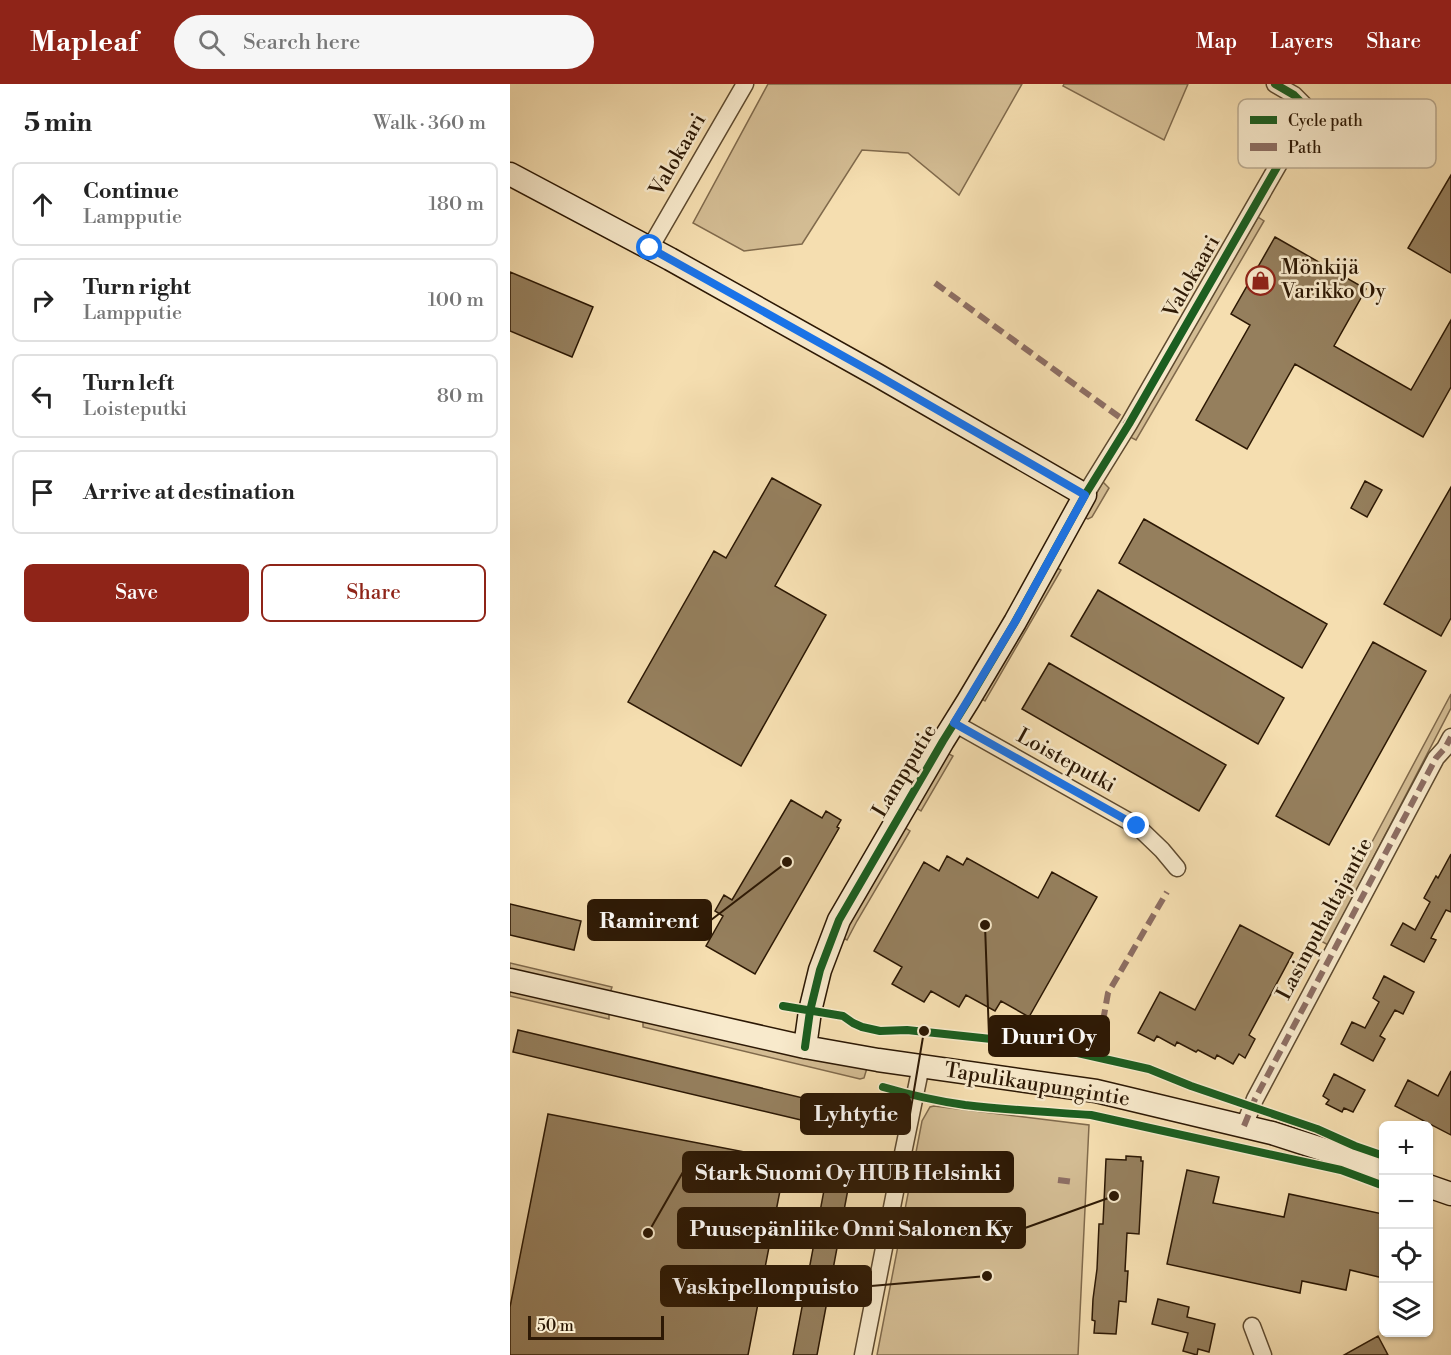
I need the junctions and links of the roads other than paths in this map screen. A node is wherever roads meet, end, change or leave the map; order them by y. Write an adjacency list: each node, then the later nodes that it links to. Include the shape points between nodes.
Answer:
1 (745, 84): 6 (street, Valokaari)
2 (1275, 84): 3 (street, Valokaari)
3 (1298, 99)
4 (1277, 168): 7 (street, Valokaari)
5 (510, 174): 6 (street)
6 (650, 248): 7 (street)
7 (1085, 495): 8 (street, Lampputie)
8 (954, 723): 10 (street, Loisteputki, via 1137,826); 12 (street, Lampputie, via 839,920 820,970)
9 (1451, 737): 14 (street, Lasinpuhaltajantie, via 1403,820)
10 (1177, 868)
11 (510, 980): 12 (street, Tapulikaupungintie)
12 (805, 1047): 13 (street, Tapulikaupungintie)
13 (921, 1066): 14 (street, Tapulikaupungintie, via 1096,1091); 19 (street)
14 (1244, 1126): 15 (street, Tapulikaupungintie)
15 (1379, 1168)
16 (1433, 1188): 17 (street)
17 (1451, 1194)
18 (1252, 1326): 20 (street)
19 (863, 1355)
20 (1263, 1355)

